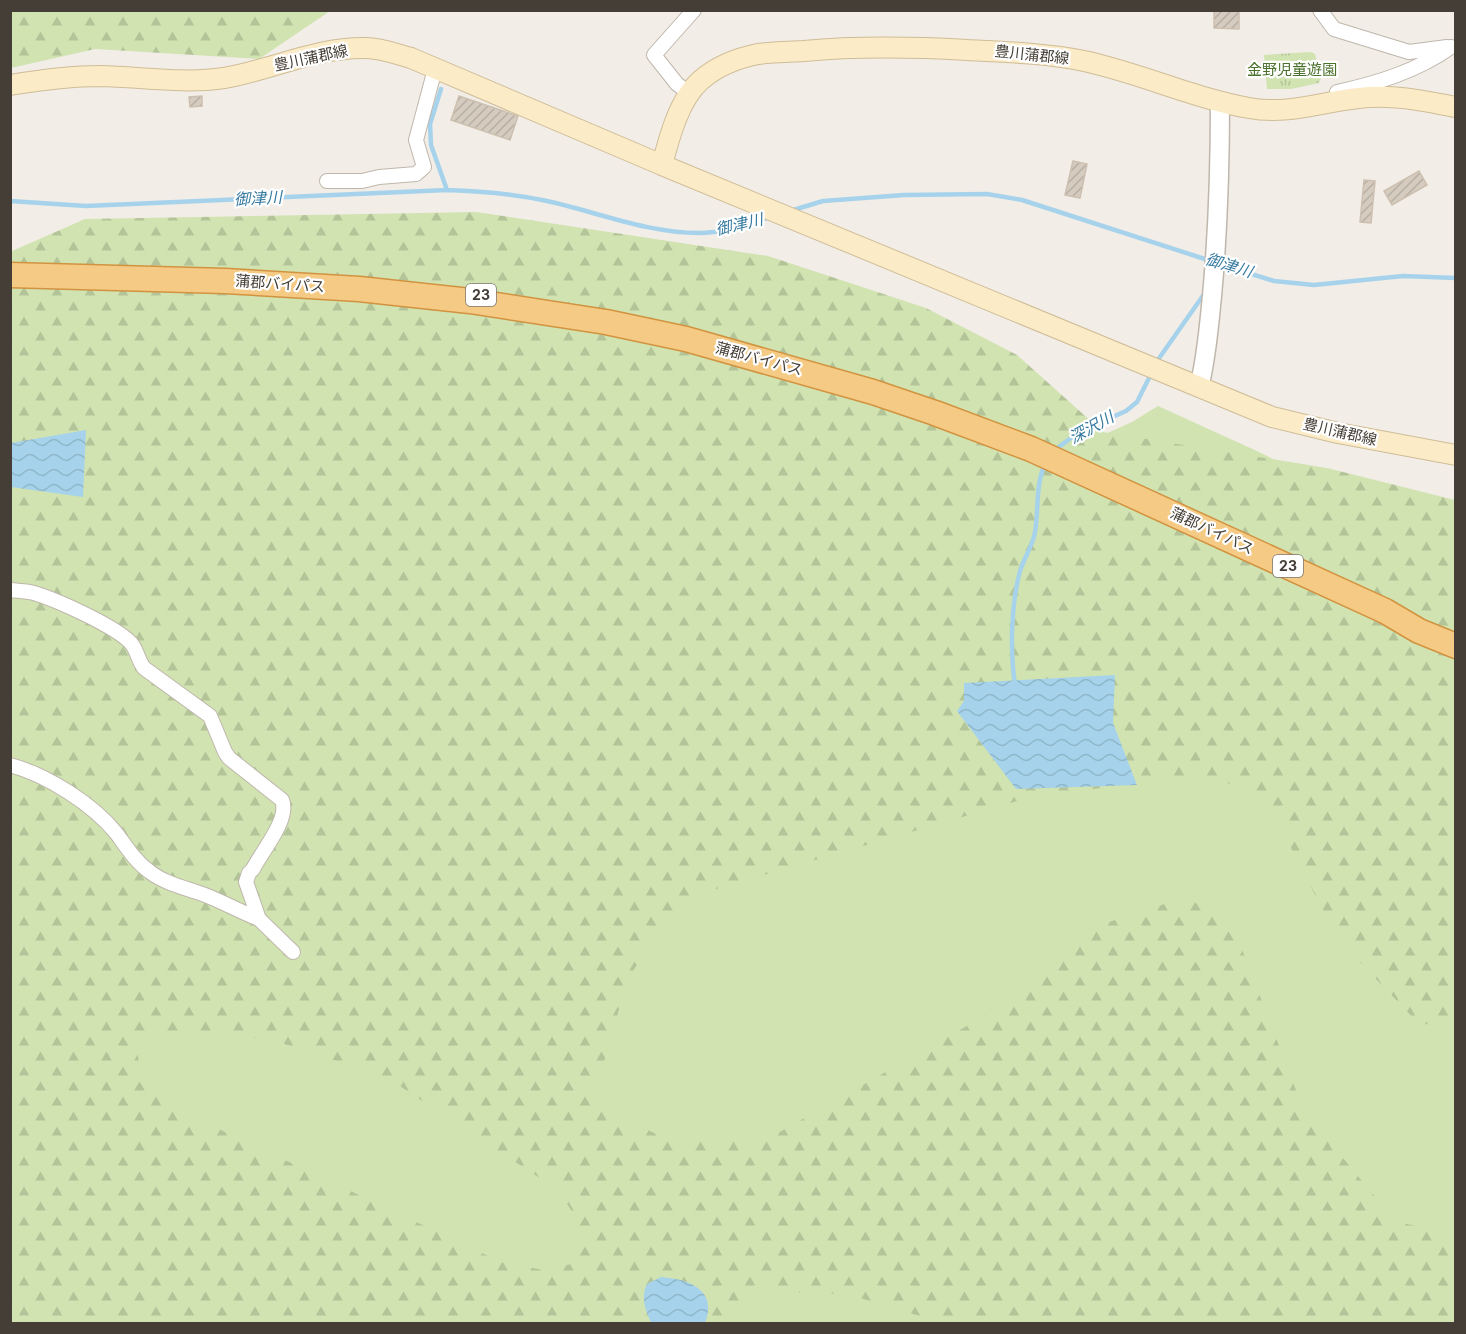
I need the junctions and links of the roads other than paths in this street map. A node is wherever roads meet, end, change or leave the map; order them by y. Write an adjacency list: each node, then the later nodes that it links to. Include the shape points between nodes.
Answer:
1 (694, 10): 6 (street, via 654,55)
2 (1320, 10): 3 (street, via 1334,29 1409,52)
3 (1453, 46): 9 (street, via 1402,74 1313,98)
4 (435, 69): 5 (main road, 豊川蒲郡線, via 387,51 348,48 223,78 99,76); 10 (main road, 豊川蒲郡線); 11 (street, via 417,140 424,167 416,174)
5 (10, 85)
6 (689, 93): 7 (main road, 豊川蒲郡線, via 701,80 737,60 759,54 859,46 1057,56); 10 (main road, 豊川蒲郡線, via 672,129)
7 (1220, 102): 9 (main road, 豊川蒲郡線, via 1251,109); 14 (street, via 1218,240 1207,353)
8 (1455, 107): 9 (main road, 豊川蒲郡線, via 1400,97 1371,97)
9 (1302, 109)
10 (662, 165): 16 (main road, 豊川蒲郡線, via 1272,417)
11 (327, 181)
12 (10, 268): 15 (highway, 蒲郡バイパス / 23, via 290,276 566,304 710,336 833,370)
13 (10, 275): 15 (highway, 蒲郡バイパス / 23, via 359,289 595,320 686,339)
14 (1200, 382)
15 (936, 409): 17 (highway, 蒲郡バイパス / 23)
16 (1455, 455)
17 (1122, 485): 19 (highway, 蒲郡バイパス / 23); 20 (highway, 蒲郡バイパス / 23)
18 (10, 590): 22 (street, via 32,592 123,637 133,646 144,668 210,716 230,758 282,800 282,819 246,882)
19 (1455, 633)
20 (1455, 646)
21 (10, 765): 22 (street, via 41,777 96,812 151,873)
22 (260, 919): 23 (street)
23 (293, 952)

